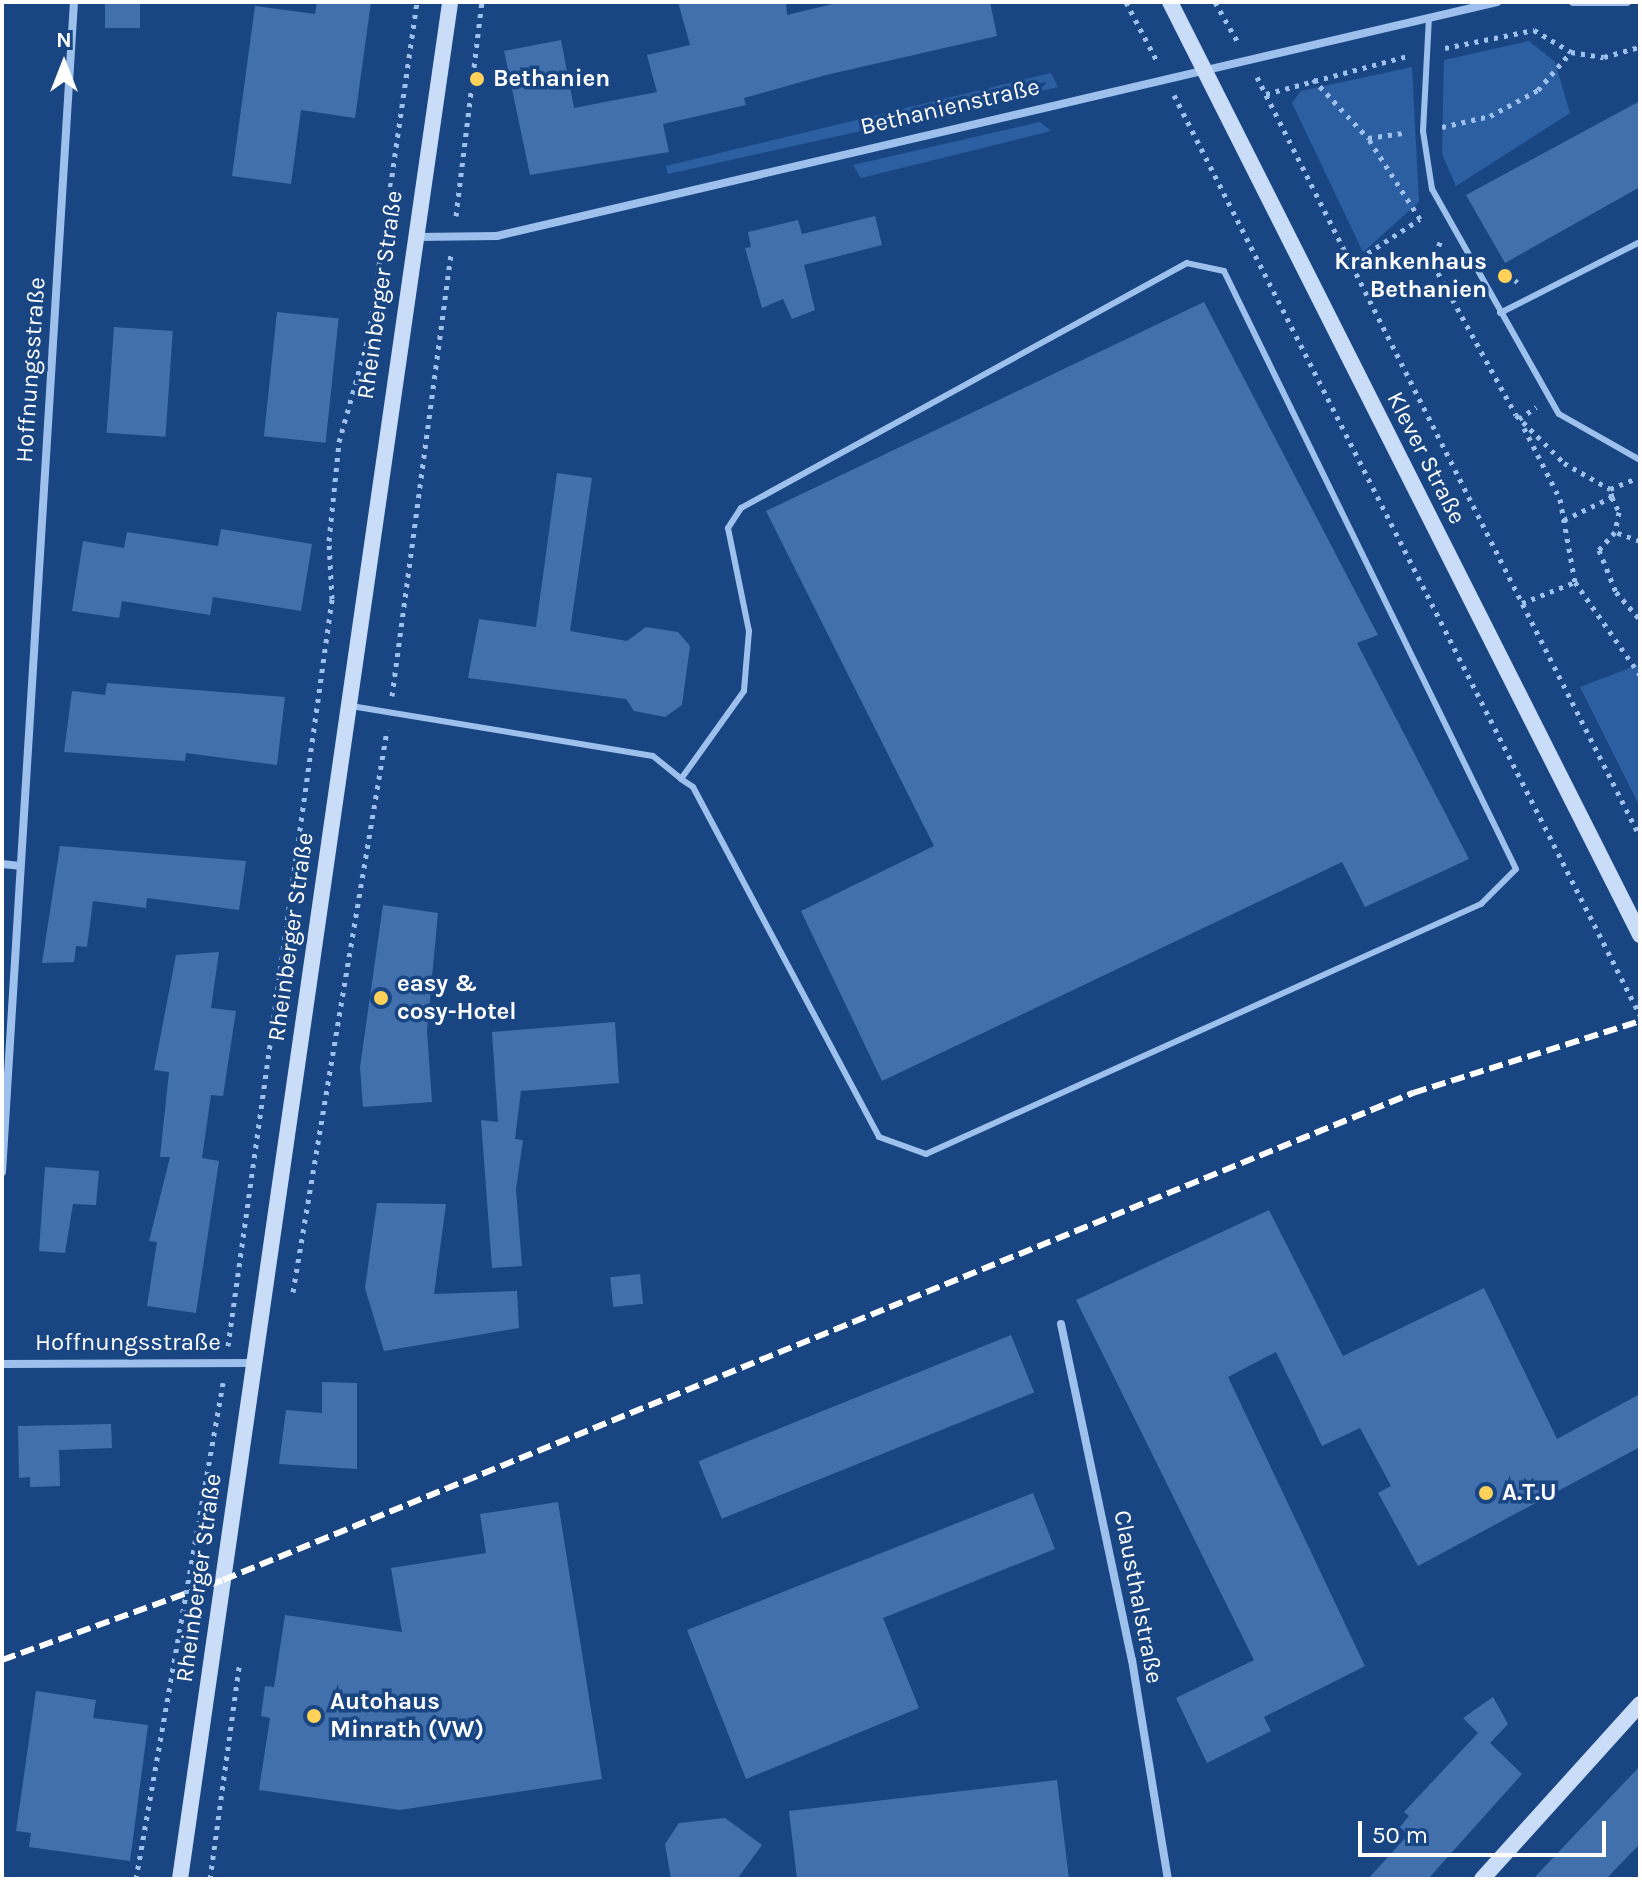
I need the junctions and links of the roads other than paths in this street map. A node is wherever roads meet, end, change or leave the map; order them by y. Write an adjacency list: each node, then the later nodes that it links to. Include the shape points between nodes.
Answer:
1 (74, 2): 16 (street, Hoffnungsstraße)
2 (450, 2): 9 (main road, Rheinberger Straße)
3 (1170, 2): 8 (main road, Klever Straße)
4 (1497, 2): 7 (street, Bethanienstraße)
5 (1573, 2): 6 (street)
6 (1627, 2)
7 (1429, 17): 8 (street, Bethanienstraße); 11 (lane, via 1427,172)
8 (1205, 67): 9 (street, Bethanienstraße, via 497,236); 17 (main road, Klever Straße)
9 (412, 237): 13 (main road, Rheinberger Straße)
10 (1640, 242): 11 (lane)
11 (1500, 313): 12 (lane, via 1559,414)
12 (1640, 460)
13 (347, 705): 14 (lane, via 653,756); 20 (main road, Rheinberger Straße)
14 (681, 779): 14 (lane, via 744,873 879,1137 926,1154 1481,904 1516,869 1224,271 1187,263 741,508 728,528 749,631 744,691)
15 (2, 864): 16 (street)
16 (20, 866): 18 (street, Hoffnungsstraße)
17 (1640, 935)
18 (2, 1172)
19 (1061, 1324): 24 (street, Clausthalstraße, via 1132,1660)
20 (255, 1363): 21 (street, Hoffnungsstraße); 23 (main road, Rheinberger Straße)
21 (2, 1364)
22 (1640, 1704): 25 (main road)
23 (180, 1879)
24 (1168, 1879)
25 (1482, 1879)

